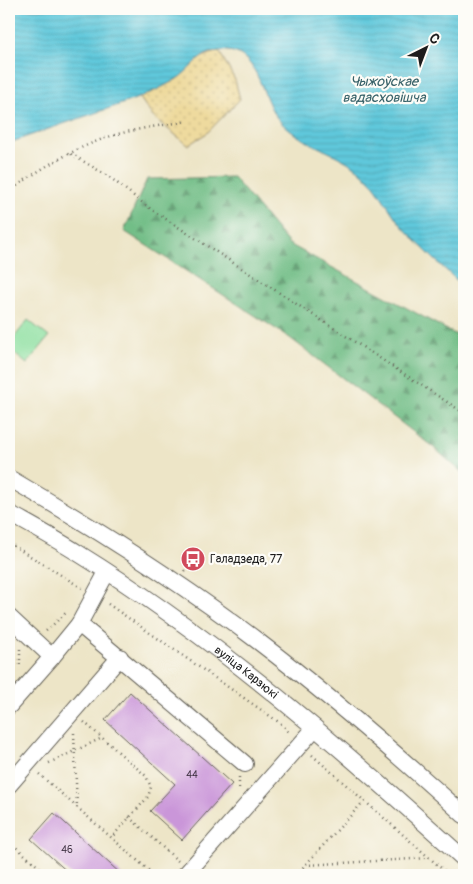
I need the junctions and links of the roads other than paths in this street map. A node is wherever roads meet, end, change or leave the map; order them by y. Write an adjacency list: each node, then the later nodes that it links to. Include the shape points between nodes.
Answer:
1 (9, 478): 12 (street, via 140,558 259,642)
2 (9, 513): 3 (street, вуліца Карзюкі)
3 (107, 572): 5 (street); 9 (street, вуліца Карзюкі, via 210,645)
4 (9, 617): 7 (street)
5 (79, 624): 6 (street); 7 (street)
6 (120, 657): 10 (street); 11 (street)
7 (52, 658): 8 (street)
8 (9, 706)
9 (314, 728): 13 (street, вуліца Карзюкі); 14 (street)
10 (242, 770)
11 (9, 784)
12 (464, 815)
13 (464, 859)
14 (184, 870)

